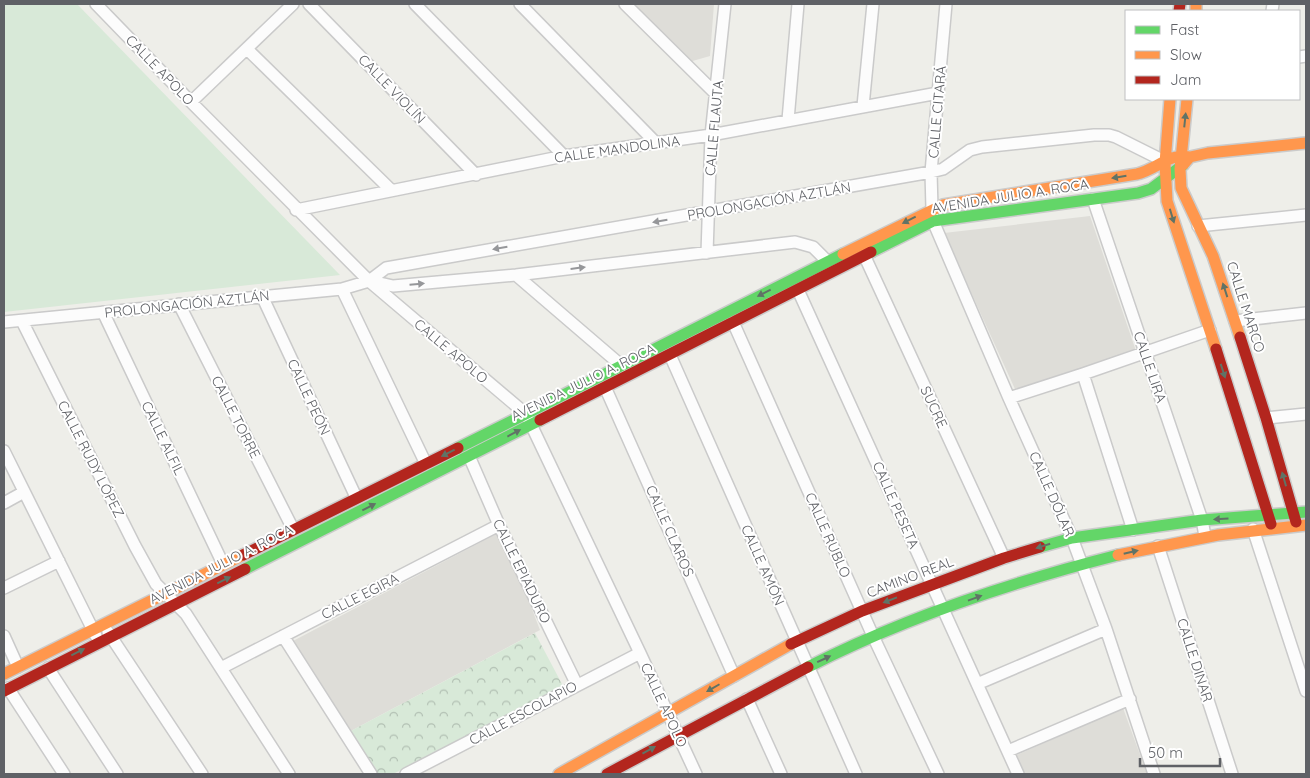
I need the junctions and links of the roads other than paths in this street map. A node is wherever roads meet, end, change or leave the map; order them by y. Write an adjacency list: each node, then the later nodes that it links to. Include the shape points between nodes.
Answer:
1 (96, 4): 16 (street, CALLE APOLO)
2 (294, 4): 11 (street)
3 (309, 4): 27 (street, CALLE VIOLÍN)
4 (415, 4): 22 (street)
5 (520, 4): 20 (street)
6 (625, 4): 13 (street)
7 (725, 4): 13 (street, CALLE FLAUTA)
8 (798, 4): 18 (street)
9 (873, 4): 17 (street)
10 (946, 4): 12 (street, CALLE CITARÁ)
11 (247, 49): 16 (street); 29 (street)
12 (938, 93): 17 (street, CALLE MANDOLINA); 26 (street, CALLE CITARÁ)
13 (716, 94): 19 (street, CALLE FLAUTA)
14 (1170, 100): 24 (street)
15 (1187, 100): 23 (street, CALLE MARCO, one-way to 15)
16 (191, 102): 32 (street, CALLE APOLO)
17 (863, 106): 18 (street, CALLE MANDOLINA)
18 (788, 120): 19 (street, CALLE MANDOLINA)
19 (711, 135): 20 (street, CALLE MANDOLINA); 33 (street, CALLE FLAUTA)
20 (656, 143): 22 (street, CALLE MANDOLINA)
21 (1306, 143): 23 (street, AVENIDA JULIO A. ROCA)
22 (564, 156): 27 (street, CALLE MANDOLINA)
23 (1186, 156): 24 (street, AVENIDA JULIO A. ROCA); 25 (street, CALLE MARCO)
24 (1164, 161): 26 (street, PROLONGACIÓN AZTLÁN, via 1116,137 1094,135 982,147 970,150 943,169); 28 (street); 31 (street, AVENIDA JULIO A. ROCA, one-way to 31, via 1154,169 1137,174)
25 (1180, 169): 28 (street, AVENIDA JULIO A. ROCA); 36 (street, CALLE MARCO, via 1181,188)
26 (931, 172): 31 (street, CALLE CITARÁ); 33 (street, PROLONGACIÓN AZTLÁN)
27 (476, 174): 29 (street, CALLE MANDOLINA)
28 (1164, 179): 30 (street, AVENIDA JULIO A. ROCA, via 1146,191); 52 (street, one-way to 52, via 1170,211)
29 (391, 190): 32 (street, CALLE MANDOLINA)
30 (1093, 199): 35 (street, AVENIDA JULIO A. ROCA); 53 (street, CALLE LIRA)
31 (932, 209): 35 (street, CALLE CITARÁ); 39 (street, AVENIDA JULIO A. ROCA, one-way to 39)
32 (296, 210): 41 (street, CALLE APOLO)
33 (708, 212): 37 (street, CALLE FLAUTA); 41 (street, PROLONGACIÓN AZTLÁN, one-way to 41, via 386,268)
34 (1306, 215): 36 (street)
35 (933, 221): 38 (street, AVENIDA JULIO A. ROCA); 58 (street, CALLE DÓLAR)
36 (1198, 226): 49 (street, CALLE MARCO, one-way to 36, via 1213,256)
37 (707, 253): 39 (street, PROLONGACIÓN AZTLÁN, via 795,242 813,247); 40 (street, PROLONGACIÓN AZTLÁN, one-way to 37)
38 (865, 257): 43 (street, AVENIDA JULIO A. ROCA); 80 (street, SUCRE)
39 (827, 261): 55 (street, AVENIDA JULIO A. ROCA, one-way to 55)
40 (516, 275): 41 (street, PROLONGACIÓN AZTLÁN, one-way to 40, via 392,286); 55 (street)
41 (368, 281): 42 (street, PROLONGACIÓN AZTLÁN); 61 (street, CALLE APOLO)
42 (342, 289): 44 (street, PROLONGACIÓN AZTLÁN); 64 (street)
43 (798, 290): 51 (street, AVENIDA JULIO A. ROCA); 84 (street, CALLE PESETA)
44 (262, 296): 45 (street, PROLONGACIÓN AZTLÁN); 66 (street, CALLE PEÓN)
45 (179, 304): 46 (street, PROLONGACIÓN AZTLÁN); 74 (street, CALLE TORRE)
46 (103, 312): 48 (street, PROLONGACIÓN AZTLÁN); 82 (street, CALLE ALFIL)
47 (1306, 313): 49 (street)
48 (22, 321): 50 (street, PROLONGACIÓN AZTLÁN); 86 (street, CALLE RUDY LÓPEZ, via 135,546)
49 (1235, 321): 60 (street, CALLE MARCO)
50 (4, 322)
51 (733, 322): 54 (street, AVENIDA JULIO A. ROCA); 89 (street, CALLE RUBLO)
52 (1210, 330): 53 (street); 71 (street, one-way to 71)
53 (1146, 353): 56 (street); 70 (street, CALLE LIRA)
54 (670, 355): 57 (street, AVENIDA JULIO A. ROCA); 97 (street, CALLE AMÓN)
55 (622, 366): 61 (street, AVENIDA JULIO A. ROCA)
56 (1083, 374): 58 (street); 76 (street)
57 (605, 387): 61 (street, AVENIDA JULIO A. ROCA); 105 (street, CALLE CLAROS)
58 (1009, 398): 78 (street, CALLE DÓLAR)
59 (1306, 414): 60 (street)
60 (1266, 418): 69 (street, CALLE MARCO, one-way to 60)
61 (528, 419): 63 (street, AVENIDA JULIO A. ROCA, one-way to 61); 64 (street, AVENIDA JULIO A. ROCA, one-way to 64); 99 (street, CALLE APOLO)
62 (4, 450): 65 (street)
63 (469, 456): 72 (street, CALLE EPIADURO); 87 (street, AVENIDA JULIO A. ROCA, one-way to 63)
64 (426, 464): 66 (street, AVENIDA JULIO A. ROCA)
65 (24, 492): 67 (street); 81 (street)
66 (356, 497): 74 (street, AVENIDA JULIO A. ROCA)
67 (4, 503)
68 (1306, 512): 69 (street, CAMINO REAL)
69 (1294, 513): 71 (street, CAMINO REAL); 73 (street, CALLE MARCO)
70 (1202, 520): 71 (street, CAMINO REAL, one-way to 70); 76 (street, CAMINO REAL); 77 (street, CALLE LIRA)
71 (1270, 522): 73 (street, CAMINO REAL); 75 (street, CAMINO REAL)
72 (499, 525): 95 (street, CALLE EGIRA); 106 (street, CALLE EPIADURO)
73 (1302, 525)
74 (293, 529): 82 (street, AVENIDA JULIO A. ROCA)
75 (1253, 529): 77 (street, CAMINO REAL); 109 (street)
76 (1133, 530): 78 (street, CAMINO REAL)
77 (1205, 536): 79 (street, CAMINO REAL)
78 (1072, 538): 80 (street, CAMINO REAL, one-way to 80); 83 (street, CALLE DÓLAR)
79 (1158, 546): 83 (street, CAMINO REAL, one-way to 79); 129 (street, CALLE DINAR)
80 (1004, 558): 84 (street, CAMINO REAL)
81 (59, 561): 85 (street); 92 (street)
82 (223, 564): 86 (street, AVENIDA JULIO A. ROCA)
83 (1081, 564): 88 (street, CAMINO REAL, one-way to 83); 91 (street, CALLE DÓLAR)
84 (931, 584): 88 (street, CALLE PESETA); 89 (street, CAMINO REAL, one-way to 89)
85 (4, 588)
86 (165, 594): 87 (street, CALLE RUDY LÓPEZ); 90 (street, AVENIDA JULIO A. ROCA)
87 (175, 604): 94 (street, AVENIDA JULIO A. ROCA); 103 (street, CALLE RUDY LÓPEZ, via 186,614)
88 (943, 610): 96 (street, CAMINO REAL); 107 (street, CALLE PESETA)
89 (862, 611): 96 (street, CALLE RUBLO); 97 (street, CAMINO REAL)
90 (104, 625): 92 (street, AVENIDA JULIO A. ROCA); 94 (street)
91 (1106, 629): 107 (street); 111 (street, CALLE DÓLAR)
92 (94, 630): 98 (street); 101 (street, AVENIDA JULIO A. ROCA)
93 (4, 636): 101 (street)
94 (111, 636): 98 (street, AVENIDA JULIO A. ROCA); 117 (street)
95 (284, 636): 103 (street, CALLE EGIRA); 119 (street)
96 (873, 636): 100 (street, CAMINO REAL, one-way to 96); 126 (street, CALLE RUBLO)
97 (797, 641): 100 (street, CALLE AMÓN); 105 (street, CAMINO REAL)
98 (99, 642): 102 (street, AVENIDA JULIO A. ROCA, one-way to 98)
99 (640, 653): 106 (street, CALLE ESCOLAPIO); 112 (street, CALLE APOLO)
100 (808, 666): 110 (street, CAMINO REAL); 125 (street, CALLE AMÓN)
101 (18, 667): 104 (street, AVENIDA JULIO A. ROCA)
102 (48, 668): 108 (street, AVENIDA JULIO A. ROCA); 116 (street)
103 (221, 668): 118 (street, CALLE RUDY LÓPEZ)
104 (4, 674)
105 (734, 676): 112 (street, CAMINO REAL, one-way to 112)
106 (577, 684): 120 (street, CALLE ESCOLAPIO)
107 (977, 684): 114 (street, CALLE PESETA)
108 (6, 689): 115 (street)
109 (1306, 691)
110 (747, 699): 113 (street, CAMINO REAL); 124 (street)
111 (1130, 699): 114 (street); 128 (street, CALLE DÓLAR)
112 (668, 715): 113 (street, CALLE APOLO); 121 (street, CAMINO REAL)
113 (678, 734): 122 (street, CAMINO REAL, one-way to 113); 123 (street, CALLE APOLO)
114 (1008, 751): 127 (street, CALLE PESETA)
115 (64, 774)
116 (117, 774)
117 (202, 774)
118 (288, 774)
119 (372, 774)
120 (406, 774)
121 (559, 774)
122 (607, 774)
123 (696, 774)
124 (781, 774)
125 (856, 774)
126 (938, 774)
127 (1018, 774)
128 (1154, 774)
129 (1232, 774)

